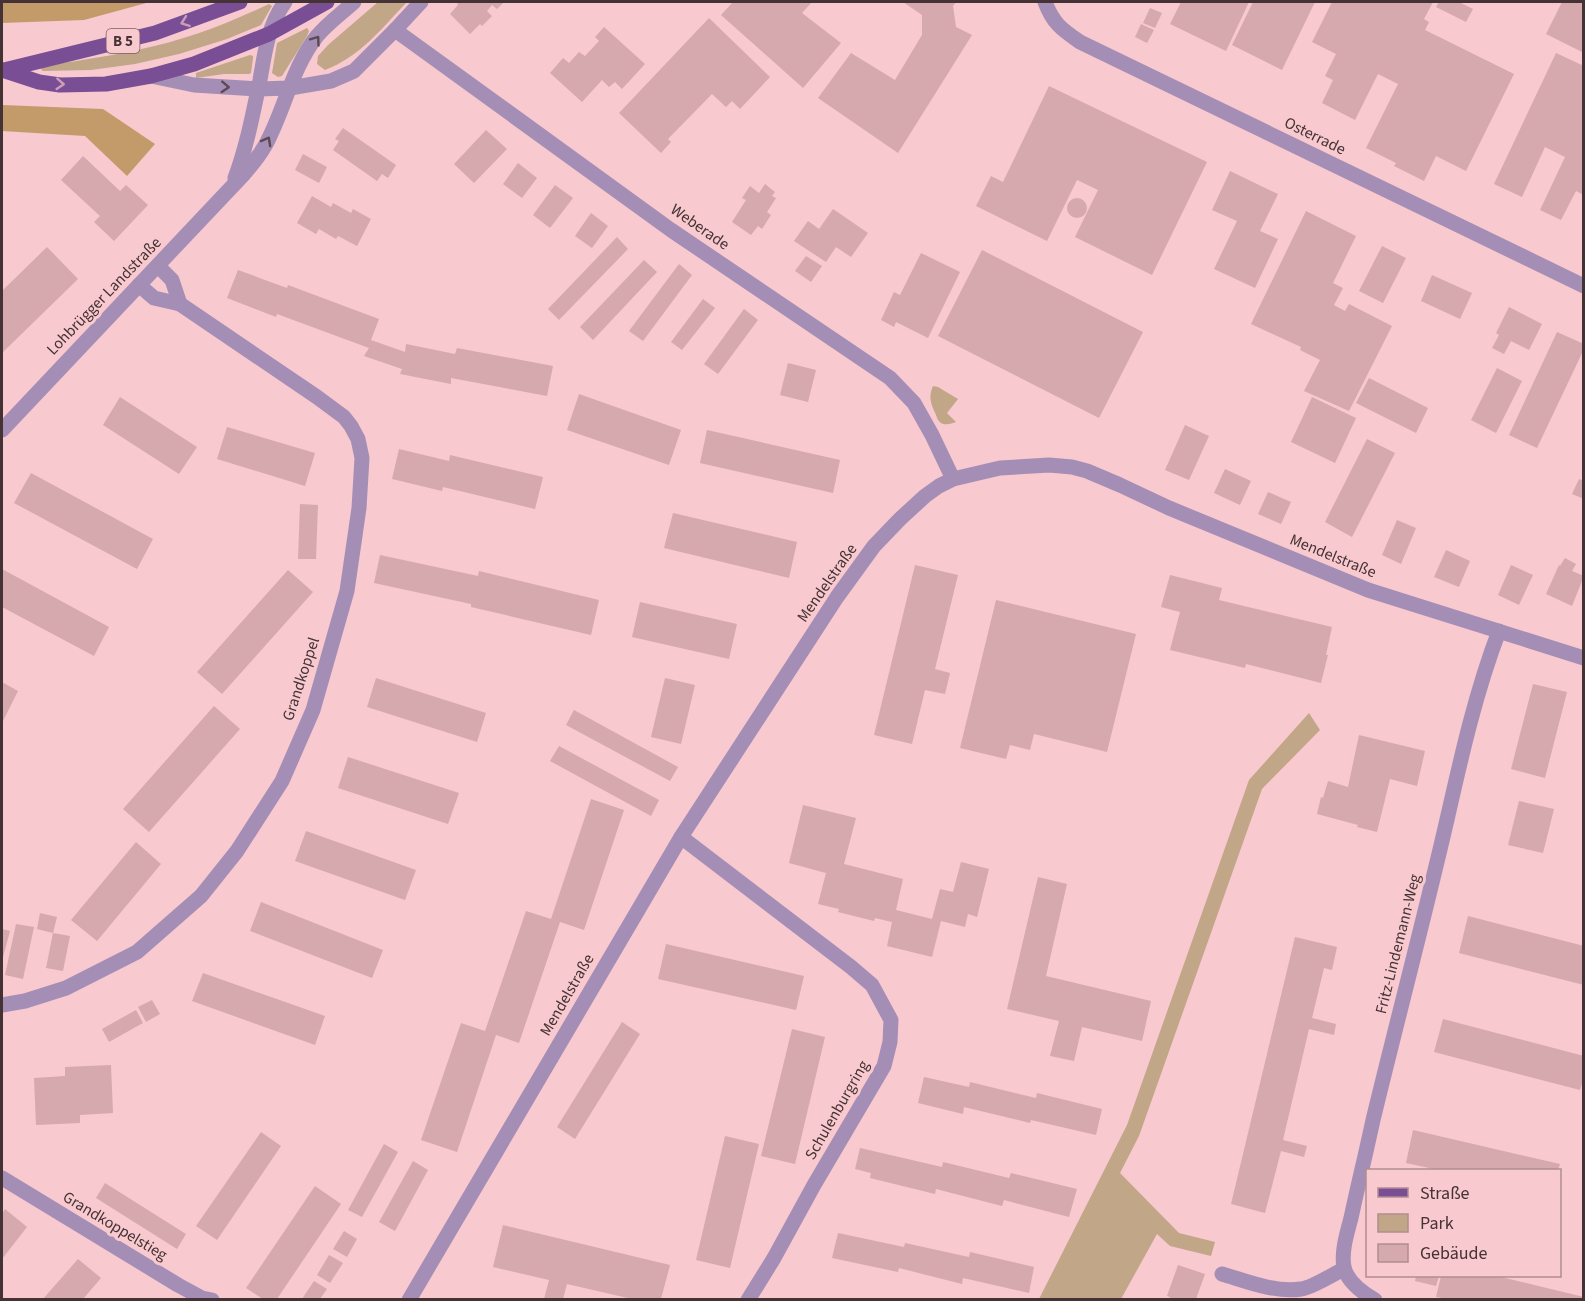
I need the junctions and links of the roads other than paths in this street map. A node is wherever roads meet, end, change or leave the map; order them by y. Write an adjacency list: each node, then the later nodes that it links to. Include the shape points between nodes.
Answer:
1 (240, 2): 9 (main road, B 5, one-way to 9, via 155,33)
2 (285, 2): 8 (street, Lohbrügger Landstraße)
3 (327, 2): 8 (main road, B 5)
4 (354, 2): 11 (street, Lohbrügger Landstraße, one-way to 4, via 318,35)
5 (421, 2): 7 (street)
6 (1045, 2): 16 (street, Osterrade, via 1051,17 1080,42)
7 (395, 30): 11 (street, via 354,71 331,81); 19 (street, Weberade, via 671,230 890,378 914,403)
8 (269, 34): 10 (main road, B 5, via 194,64); 12 (street, Lohbrügger Landstraße)
9 (3, 70): 10 (main road, B 5, one-way to 10, via 60,86 106,84)
10 (151, 76): 12 (street, one-way to 12, via 194,85)
11 (290, 88): 12 (street); 13 (street, Lohbrügger Landstraße, one-way to 11, via 269,138)
12 (258, 89): 13 (street, Lohbrügger Landstraße, via 245,151)
13 (232, 187): 14 (street, Lohbrügger Landstraße)
14 (158, 266): 15 (street, Lohbrügger Landstraße); 17 (street, via 172,280)
15 (139, 285): 17 (street, Grandkoppel, via 154,298); 18 (street, Lohbrügger Landstraße)
16 (1584, 286)
17 (180, 304): 23 (street, Grandkoppel, via 317,397 351,426 362,458 347,591 313,710 282,781 237,851 201,896 137,952 66,988)
18 (2, 430)
19 (953, 479): 20 (street, Mendelstraße, via 1031,465 1087,471 1368,590); 22 (street, Mendelstraße, via 926,496 874,546)
20 (1499, 631): 21 (street, Mendelstraße); 25 (street, Fritz-Lindemann-Weg, via 1464,742 1363,1160)
21 (1584, 658)
22 (681, 837): 28 (street, Mendelstraße); 29 (street, Schulenburgring, via 872,985 891,1020 884,1066)
23 (2, 1005)
24 (2, 1178): 27 (street, Grandkoppelstieg, via 178,1285)
25 (1344, 1269): 26 (street, via 1303,1289 1288,1290); 30 (street, via 1366,1295)
26 (1222, 1274)
27 (212, 1299)
28 (409, 1299)
29 (748, 1299)
30 (1375, 1299)

